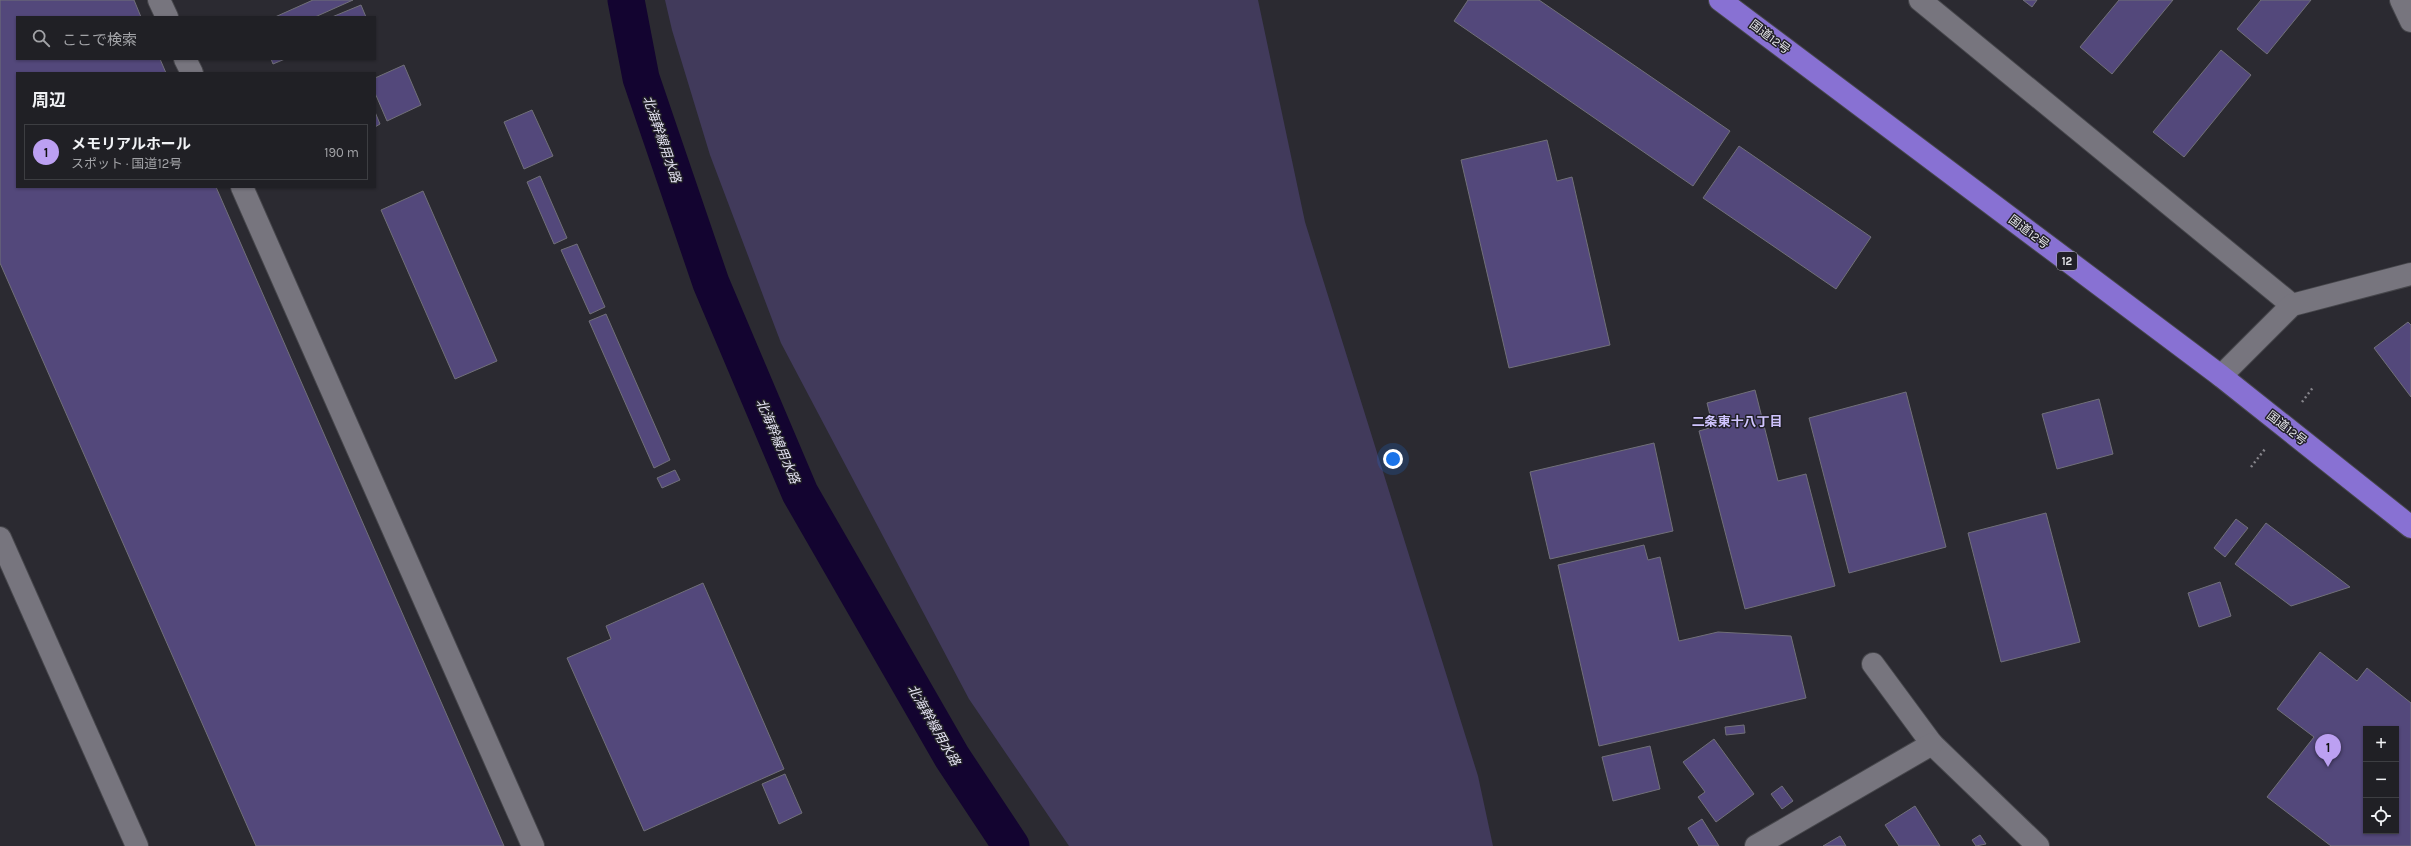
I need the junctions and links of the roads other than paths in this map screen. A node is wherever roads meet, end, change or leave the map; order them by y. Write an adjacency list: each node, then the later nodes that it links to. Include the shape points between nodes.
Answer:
1 (159, 0): 5 (street)
2 (1720, 0): 12 (highway, 国道12号 / 12)
3 (1920, 0): 11 (street)
4 (2401, 0): 6 (street)
5 (167, 16)
6 (2411, 21)
7 (186, 60): 8 (street)
8 (192, 72)
9 (242, 188): 18 (street)
10 (2411, 274): 11 (street)
11 (2292, 305): 12 (street)
12 (2221, 376): 13 (highway, 国道12号 / 12)
13 (2411, 526)
14 (0, 538): 17 (street)
15 (1873, 664): 16 (street)
16 (1932, 744): 19 (street); 20 (street)
17 (137, 846)
18 (533, 846)
19 (1756, 846)
20 (2038, 846)

